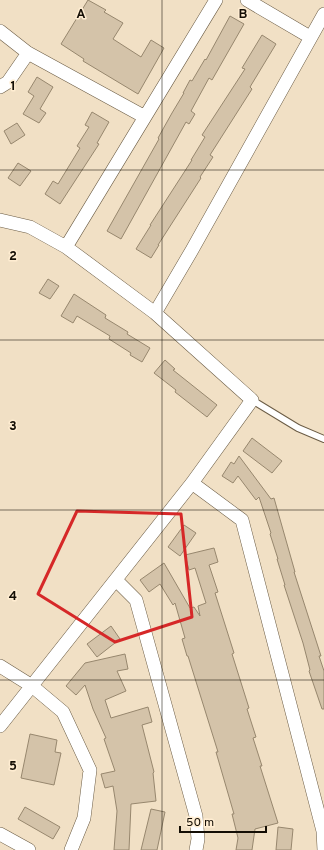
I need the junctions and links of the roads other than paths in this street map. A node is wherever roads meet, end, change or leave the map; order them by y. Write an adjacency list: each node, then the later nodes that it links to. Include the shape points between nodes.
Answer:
1 (216, 0): 8 (street)
2 (247, 0): 5 (street)
3 (324, 14): 5 (street)
4 (0, 31): 6 (street)
5 (310, 38): 11 (street)
6 (28, 53): 7 (street, via 8,82); 8 (street)
7 (0, 87)
8 (145, 117): 10 (street)
9 (0, 220): 10 (street, via 30,227)
10 (66, 247): 11 (street)
11 (155, 313): 12 (street)
12 (252, 400): 13 (lane, via 298,428); 14 (street)
13 (324, 439)
14 (192, 483): 15 (street); 23 (street, via 242,520 323,831)
15 (116, 580): 17 (street); 22 (street, via 136,600 196,816)
16 (0, 666): 17 (street)
17 (32, 686): 18 (street); 21 (street, via 63,712 90,770 84,818)
18 (0, 726)
19 (0, 834): 20 (street)
20 (29, 850)
21 (70, 850)
22 (196, 850)
23 (324, 850)

